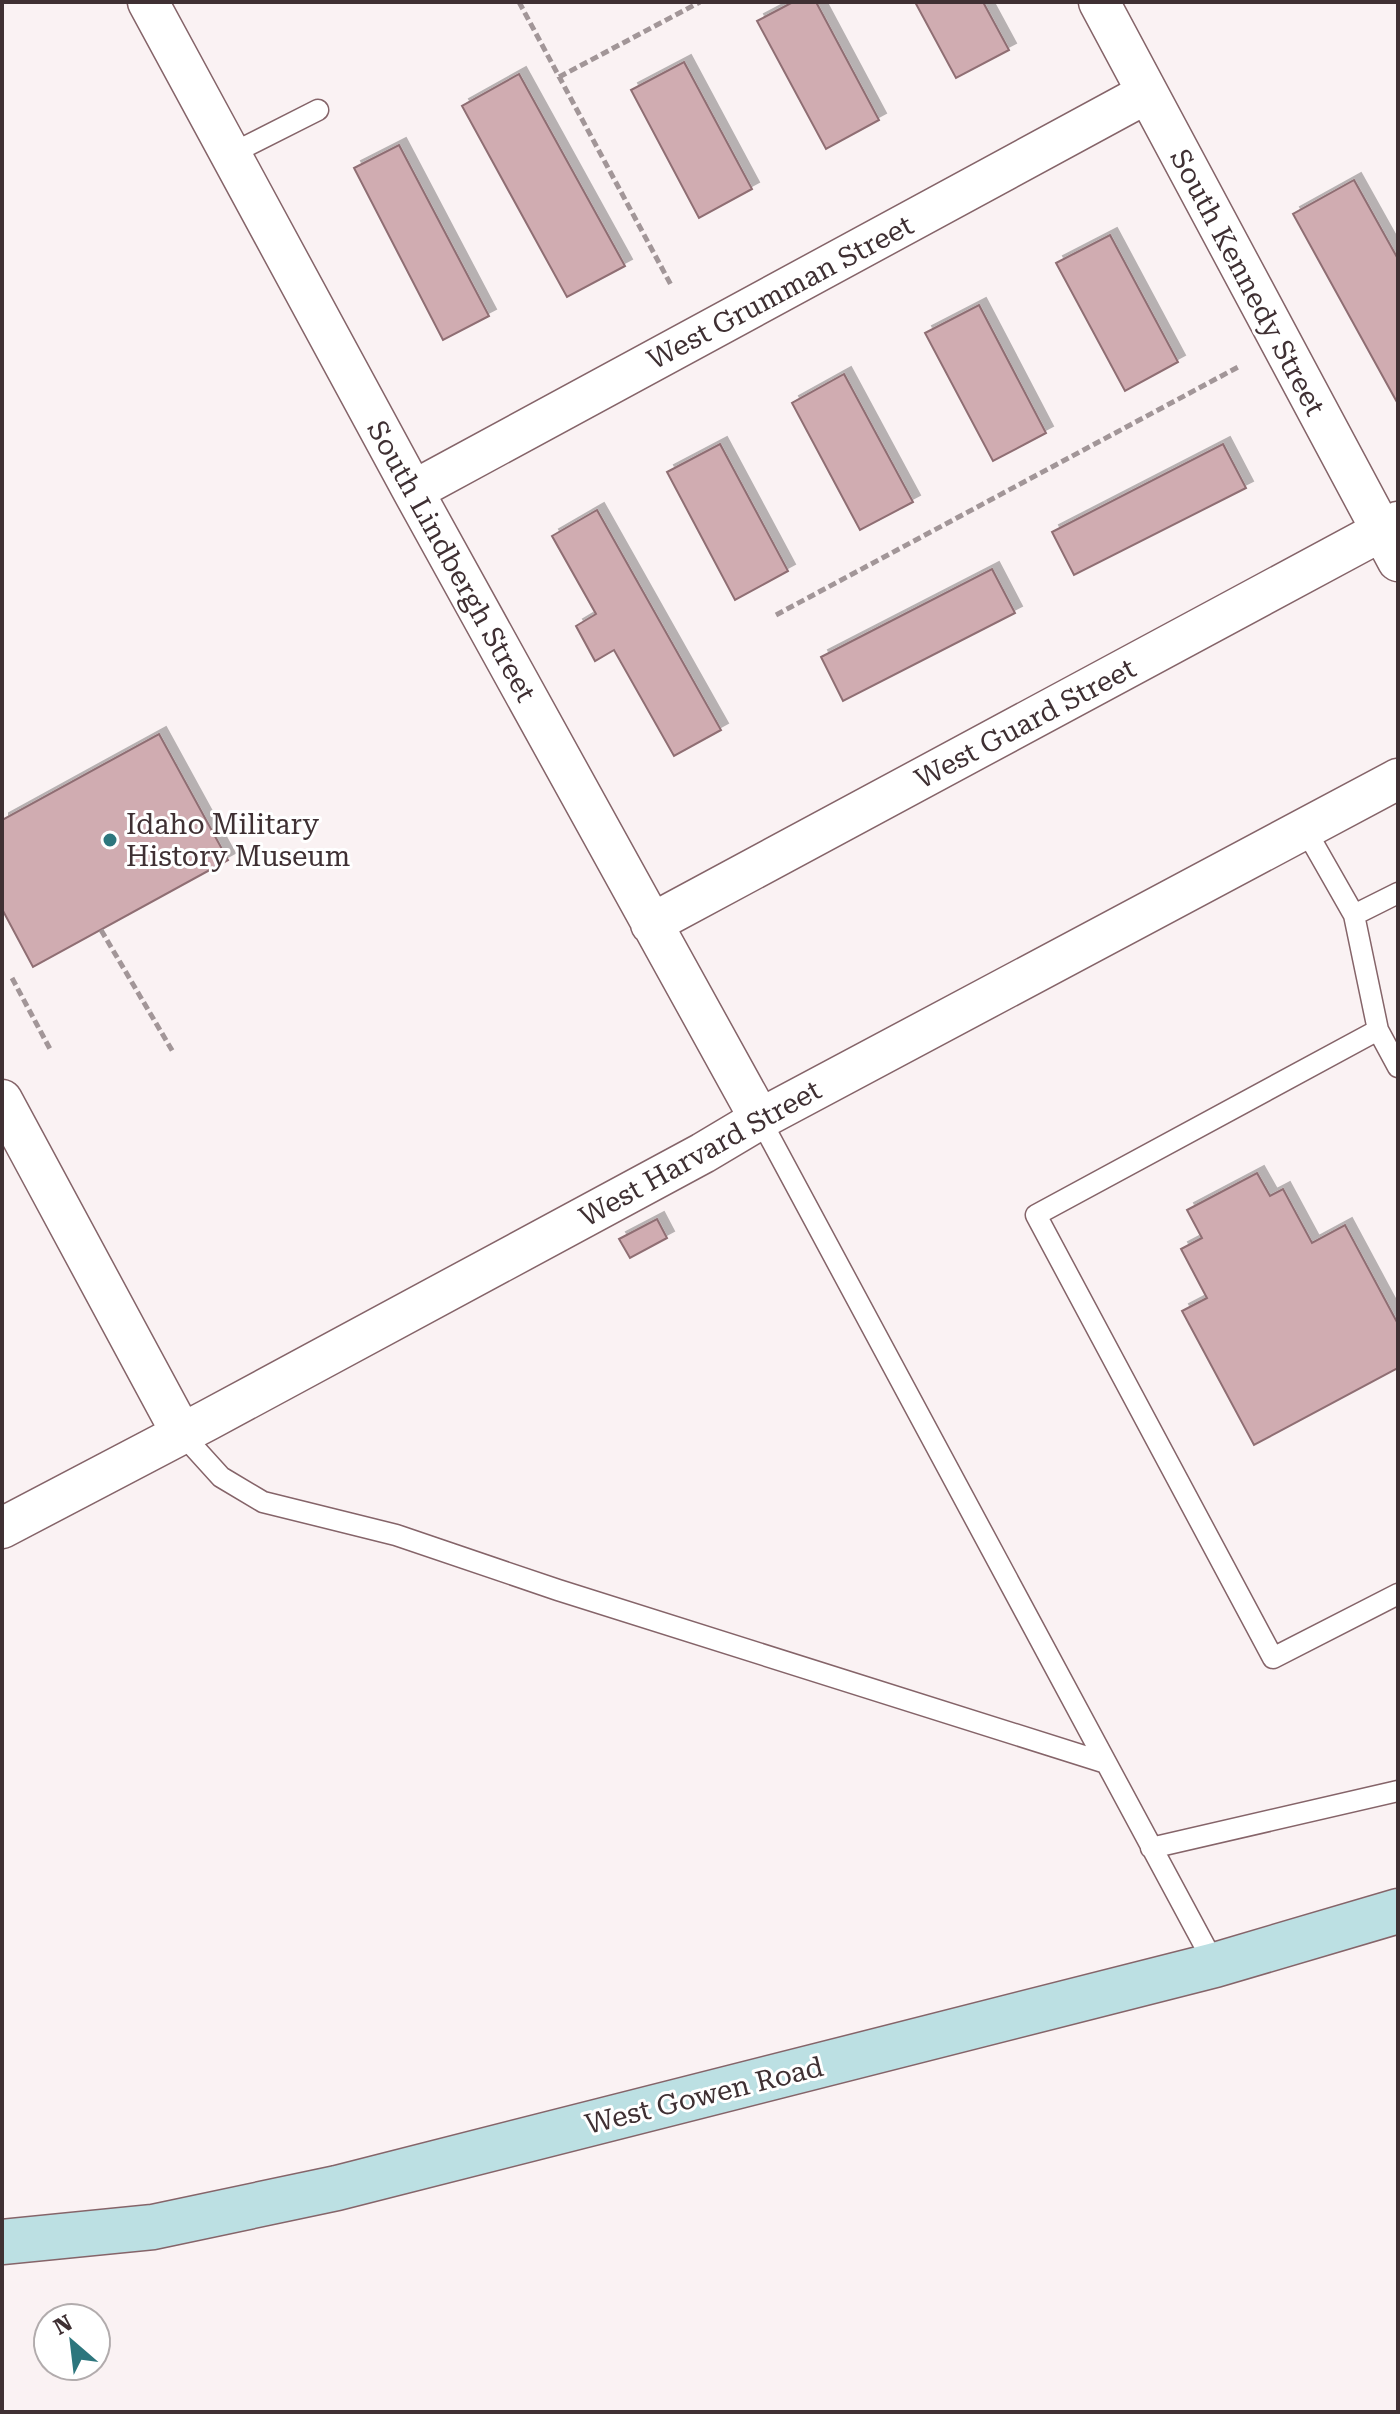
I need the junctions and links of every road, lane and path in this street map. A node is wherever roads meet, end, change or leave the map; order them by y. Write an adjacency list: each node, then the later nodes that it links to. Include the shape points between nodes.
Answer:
1 (148, 2): 8 (street, South Lindbergh Street)
2 (519, 2): 5 (path)
3 (700, 2): 5 (path)
4 (1099, 2): 6 (street, South Kennedy Street)
5 (559, 77): 9 (path)
6 (1147, 93): 11 (street, West Grumman Street); 12 (street, South Kennedy Street)
7 (318, 110): 8 (lane)
8 (231, 154): 11 (street, South Lindbergh Street)
9 (671, 285)
10 (1240, 366): 13 (path)
11 (413, 491): 18 (street, South Lindbergh Street)
12 (1392, 538): 18 (street, West Guard Street)
13 (776, 615)
14 (1398, 779): 15 (street, West Harvard Street)
15 (1305, 829): 17 (lane); 26 (street, West Harvard Street)
16 (1398, 893): 17 (lane)
17 (1354, 915): 21 (lane)
18 (651, 924): 26 (street, South Lindbergh Street)
19 (101, 930): 23 (path)
20 (12, 978): 22 (path)
21 (1378, 1030): 24 (lane); 29 (lane, via 1036,1215 1273,1658)
22 (50, 1049)
23 (173, 1052)
24 (1398, 1067)
25 (2, 1100): 27 (street)
26 (760, 1119): 27 (street, West Harvard Street); 30 (lane)
27 (182, 1434): 28 (street, West Harvard Street); 30 (lane, via 221,1477 263,1502 396,1535)
28 (2, 1528)
29 (1398, 1594)
30 (1106, 1763): 32 (lane)
31 (1398, 1791): 32 (lane)
32 (1151, 1848): 34 (lane)
33 (1398, 1911): 34 (main road, West Gowen Road)
34 (1215, 1965): 35 (main road, West Gowen Road, via 337,2188 153,2227)
35 (2, 2242)

